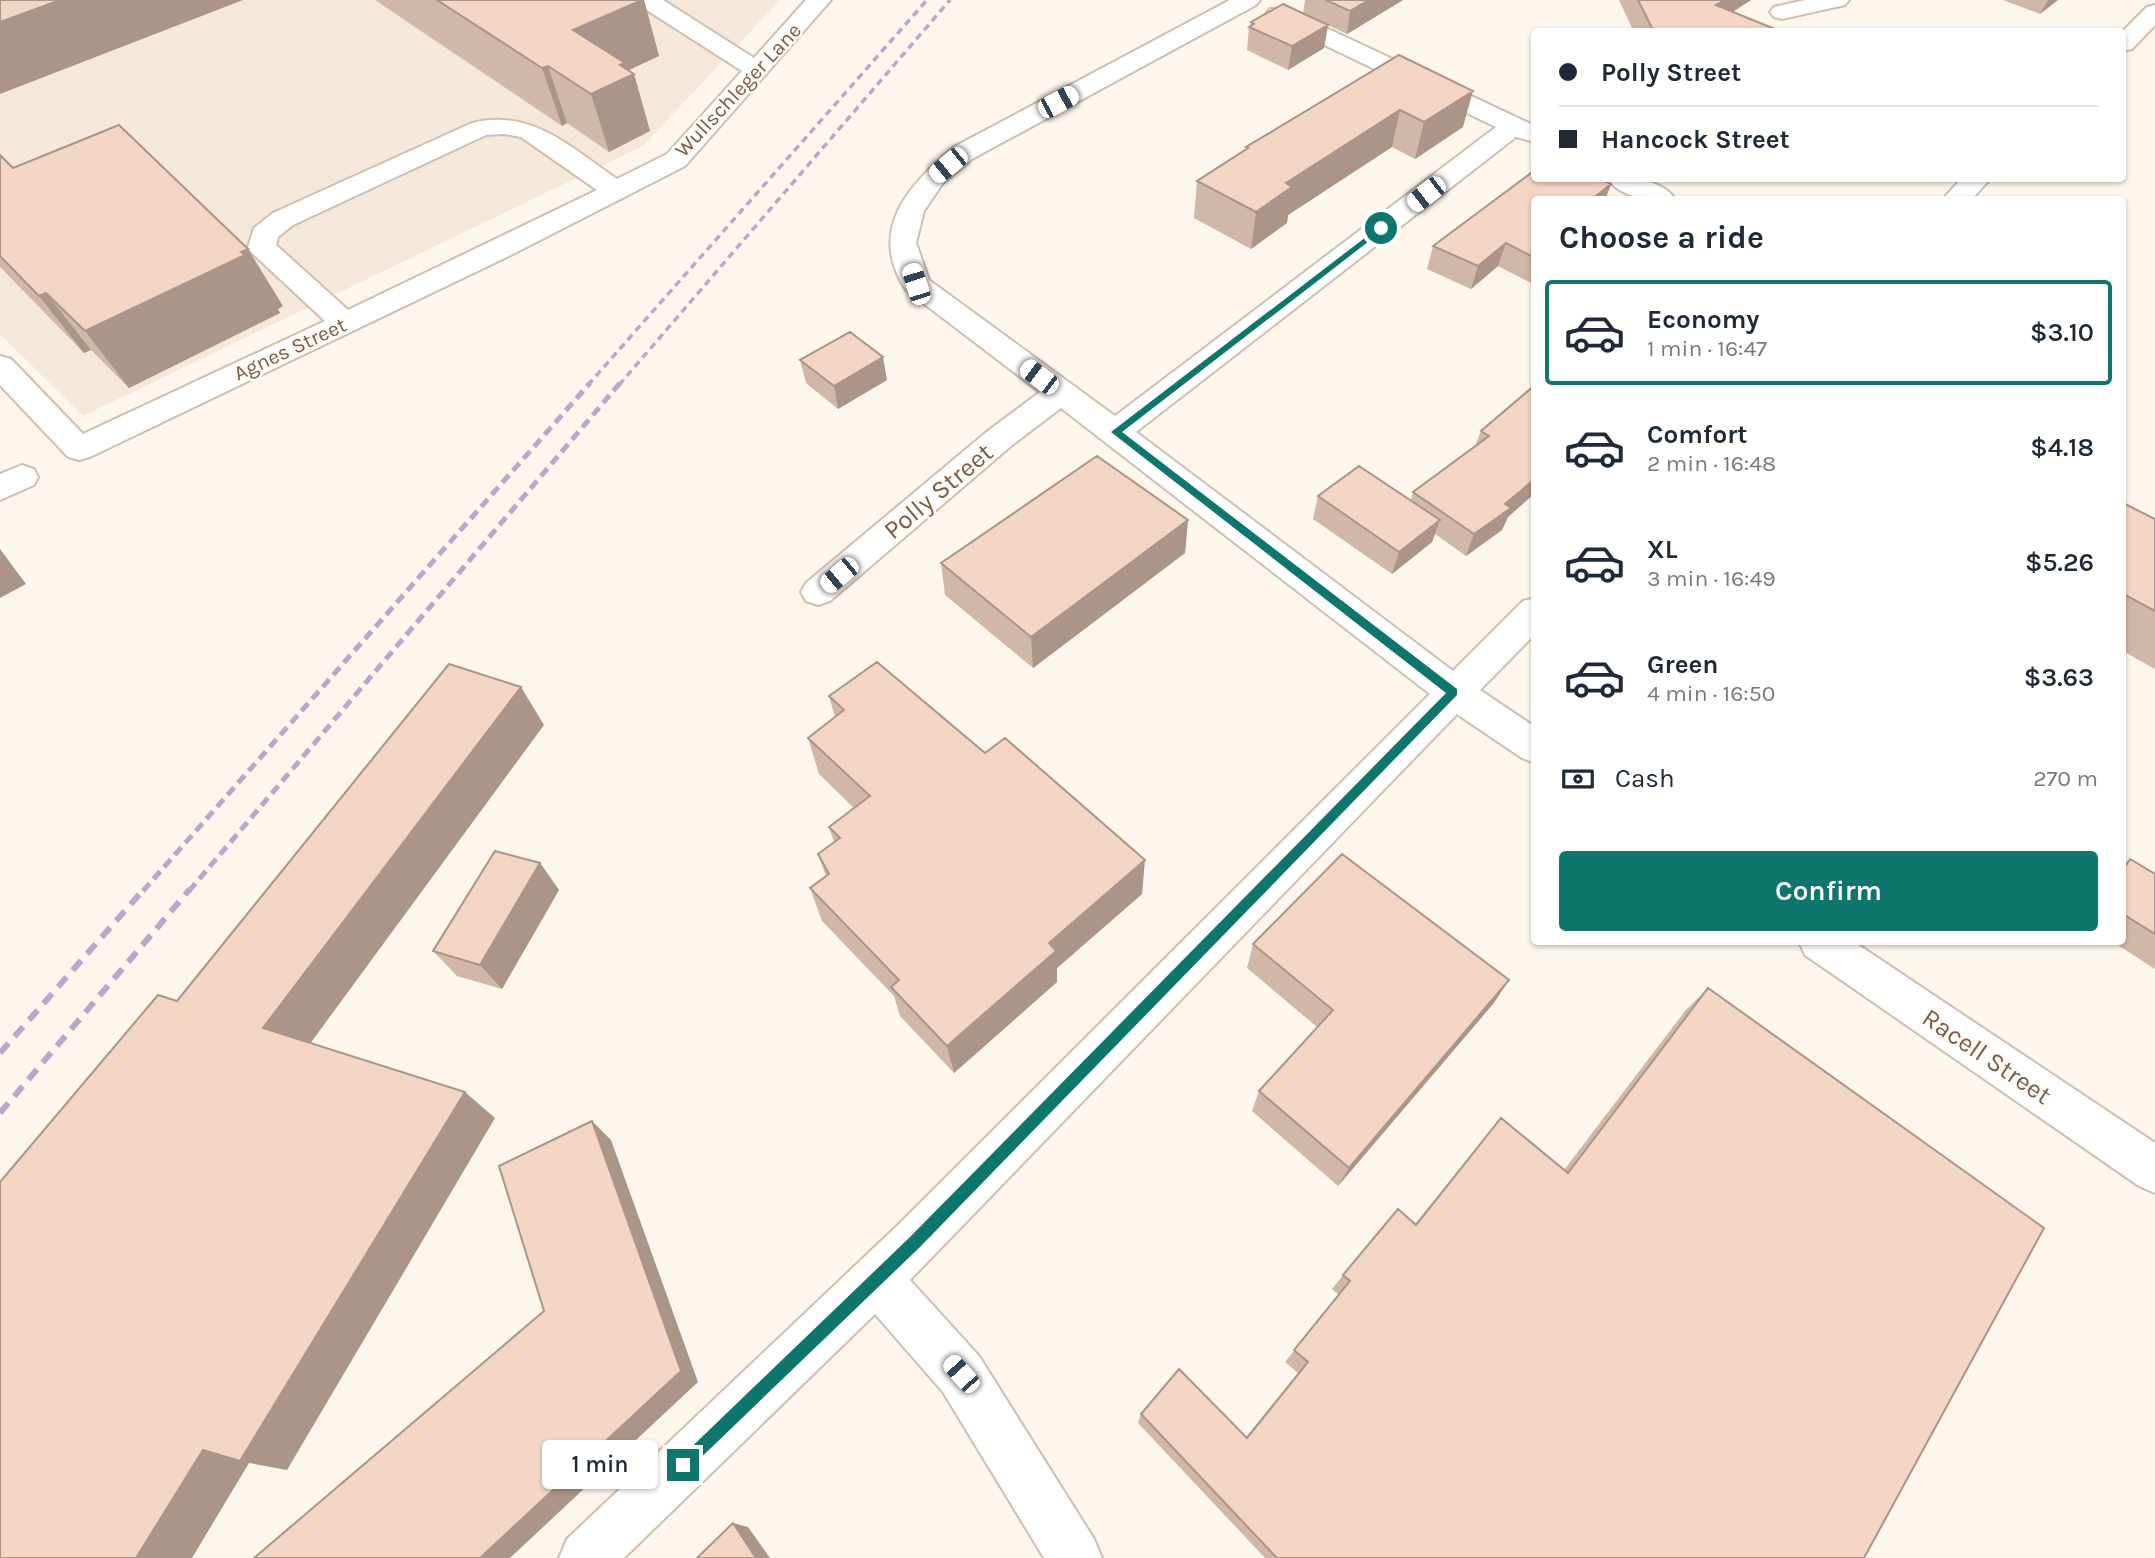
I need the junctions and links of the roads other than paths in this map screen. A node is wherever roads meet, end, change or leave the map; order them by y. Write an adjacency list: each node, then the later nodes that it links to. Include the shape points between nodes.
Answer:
1 (647, 0): 8 (street)
2 (819, 0): 8 (street, Wullschleger Lane)
3 (1249, 0): 9 (street); 18 (street, via 963,153 933,177 910,211 902,243 916,284)
4 (1837, 0): 5 (street)
5 (1782, 12)
6 (2155, 12): 7 (street)
7 (2138, 38)
8 (757, 71): 12 (street, Wullschleger Lane, via 676,160)
9 (1525, 131): 19 (street)
10 (1628, 182): 13 (street)
11 (1974, 182): 14 (street)
12 (615, 190): 15 (street, Wullschleger Lane); 16 (street, via 529,131 481,128 283,219 264,234 262,247)
13 (1655, 196)
14 (1959, 196)
15 (501, 249): 16 (street, Agnes Street)
16 (345, 323): 17 (street, Agnes Street, via 79,449)
17 (0, 366)
18 (1060, 393): 19 (street); 20 (street, Polly Street)
19 (1115, 432): 22 (street)
20 (818, 592)
21 (1531, 615): 22 (street)
22 (1454, 692): 23 (street); 26 (street)
23 (1531, 744)
24 (1823, 945): 25 (street, Racell Street)
25 (2155, 1170)
26 (877, 1279): 27 (street); 28 (street, via 961,1374)
27 (586, 1558)
28 (1075, 1558)

